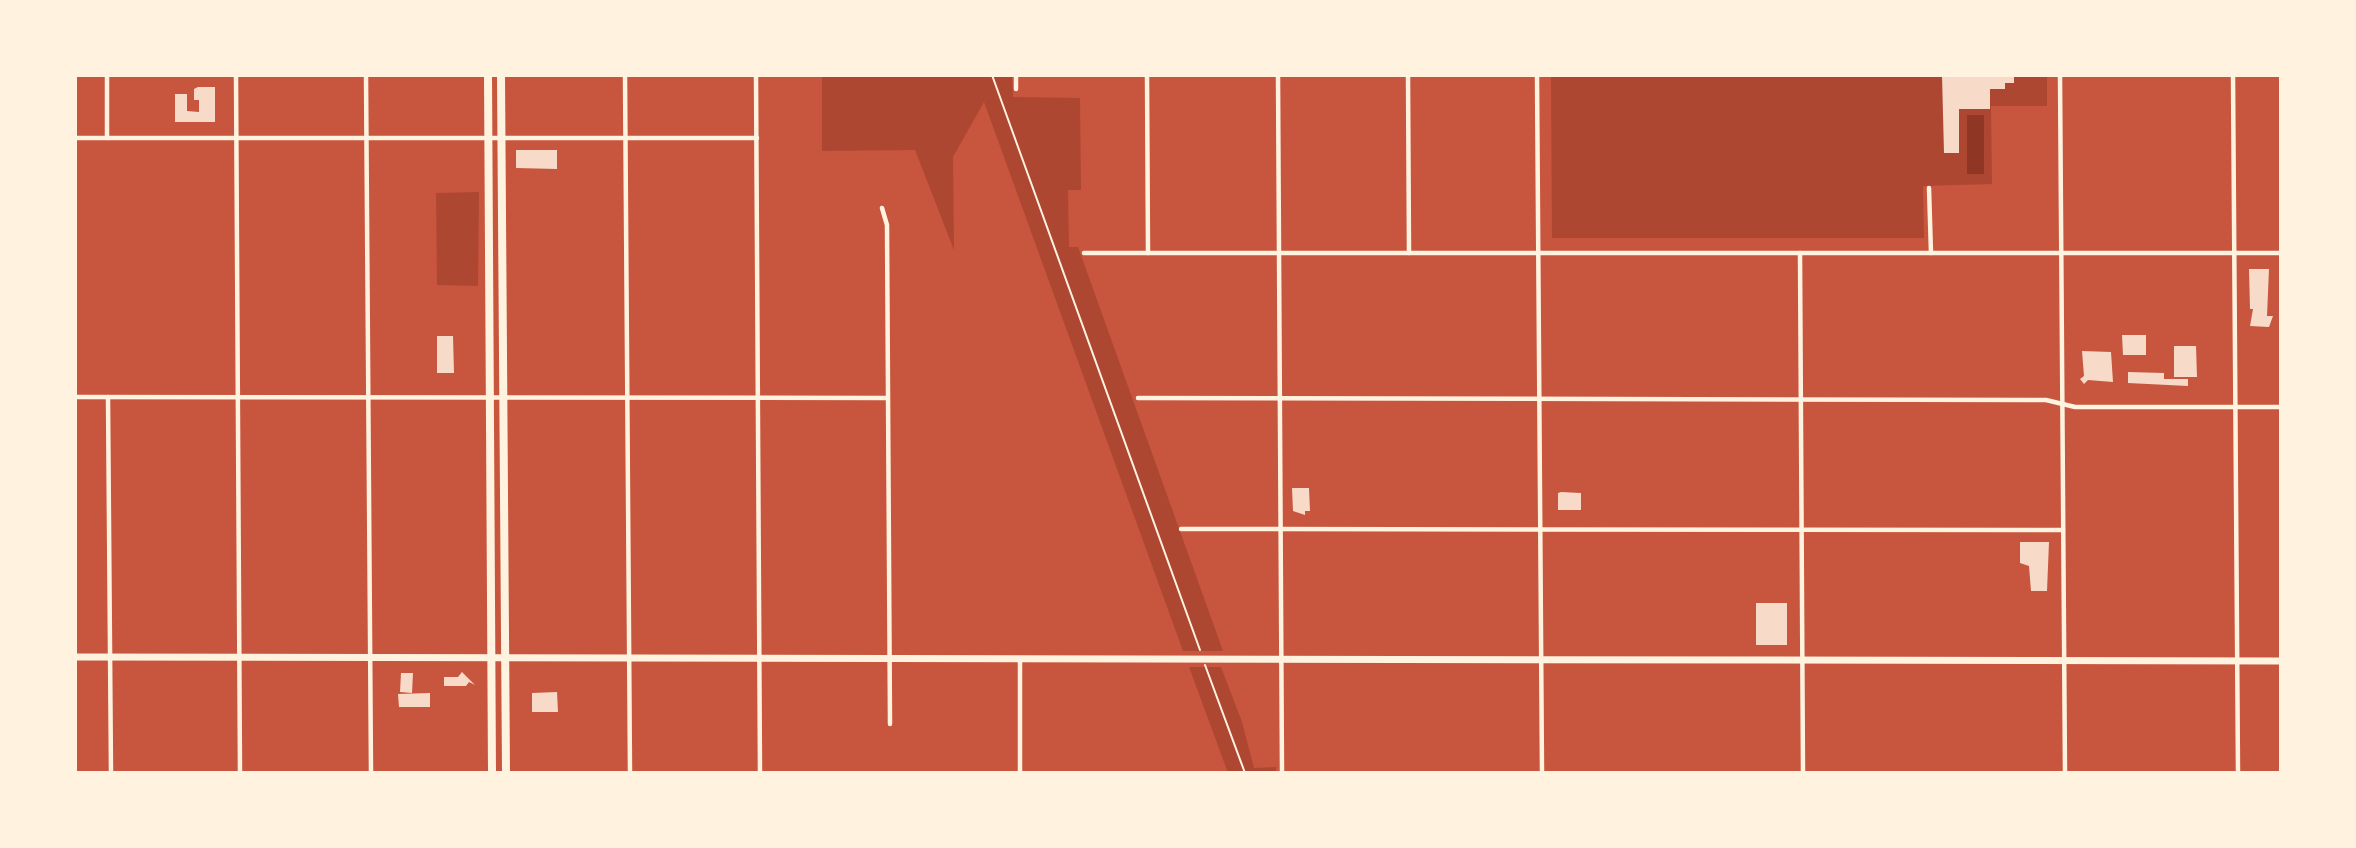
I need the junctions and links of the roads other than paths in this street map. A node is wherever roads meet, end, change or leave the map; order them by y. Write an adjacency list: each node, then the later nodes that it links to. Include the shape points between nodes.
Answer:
1 (107, 75): 17 (street)
2 (236, 75): 18 (street)
3 (366, 75): 19 (street)
4 (488, 75): 20 (main road)
5 (501, 75): 21 (main road)
6 (625, 75): 22 (street)
7 (756, 75): 23 (street)
8 (1016, 75): 15 (street)
9 (1147, 75): 27 (street)
10 (1278, 75): 28 (street)
11 (1408, 75): 29 (street)
12 (1537, 75): 30 (street)
13 (2060, 75): 33 (street)
14 (2233, 75): 34 (street)
15 (1016, 89)
16 (75, 138): 17 (street)
17 (107, 138): 18 (street)
18 (237, 138): 19 (street); 38 (street)
19 (367, 138): 20 (street); 39 (street)
20 (488, 138): 21 (street); 40 (main road)
21 (502, 138): 22 (street); 41 (main road)
22 (625, 138): 23 (street); 42 (street)
23 (757, 138): 43 (street)
24 (1929, 188): 32 (street)
25 (882, 208): 44 (street, via 887,225)
26 (1084, 253): 27 (street)
27 (1149, 253): 28 (street)
28 (1279, 253): 29 (street); 46 (street)
29 (1409, 253): 30 (street)
30 (1538, 253): 31 (street); 47 (street)
31 (1800, 253): 32 (street); 48 (street)
32 (1931, 253): 33 (street)
33 (2062, 253): 34 (street); 49 (street)
34 (2235, 253): 35 (street); 50 (street)
35 (2281, 253)
36 (75, 397): 37 (street)
37 (108, 397): 38 (street); 58 (street)
38 (238, 397): 39 (street); 59 (street)
39 (368, 397): 40 (street); 60 (street)
40 (490, 397): 41 (street); 61 (main road)
41 (503, 398): 42 (street); 62 (main road)
42 (627, 398): 43 (street); 63 (street)
43 (758, 398): 44 (street); 64 (street)
44 (887, 398): 65 (street)
45 (1138, 398): 46 (street)
46 (1280, 399): 47 (street); 53 (street)
47 (1539, 399): 48 (street); 54 (street)
48 (1801, 400): 49 (street, via 2046,400); 55 (street)
49 (2063, 404): 50 (street); 56 (street)
50 (2236, 407): 51 (street); 71 (street)
51 (2281, 407)
52 (1181, 529): 53 (street)
53 (1280, 529): 54 (street); 67 (street)
54 (1540, 529): 55 (street); 68 (street)
55 (1802, 530): 56 (street); 69 (street)
56 (2063, 530): 70 (street)
57 (75, 657): 58 (main road)
58 (110, 657): 59 (main road); 74 (street)
59 (240, 657): 60 (main road); 75 (street)
60 (370, 657): 61 (main road); 76 (street)
61 (492, 657): 62 (main road); 77 (main road)
62 (505, 657): 63 (main road); 78 (main road)
63 (629, 658): 64 (main road); 79 (street)
64 (760, 658): 65 (main road); 80 (street)
65 (890, 658): 66 (main road); 73 (street)
66 (1020, 659): 67 (main road); 81 (street)
67 (1281, 659): 68 (main road); 82 (street)
68 (1541, 659): 69 (main road); 83 (street)
69 (1803, 660): 70 (main road); 84 (street)
70 (2064, 660): 71 (main road); 85 (street)
71 (2237, 661): 72 (main road); 86 (street)
72 (2281, 661)
73 (890, 724)
74 (111, 773)
75 (240, 773)
76 (371, 773)
77 (492, 773)
78 (506, 773)
79 (630, 773)
80 (760, 773)
81 (1020, 773)
82 (1282, 773)
83 (1542, 773)
84 (1804, 773)
85 (2065, 773)
86 (2238, 773)

